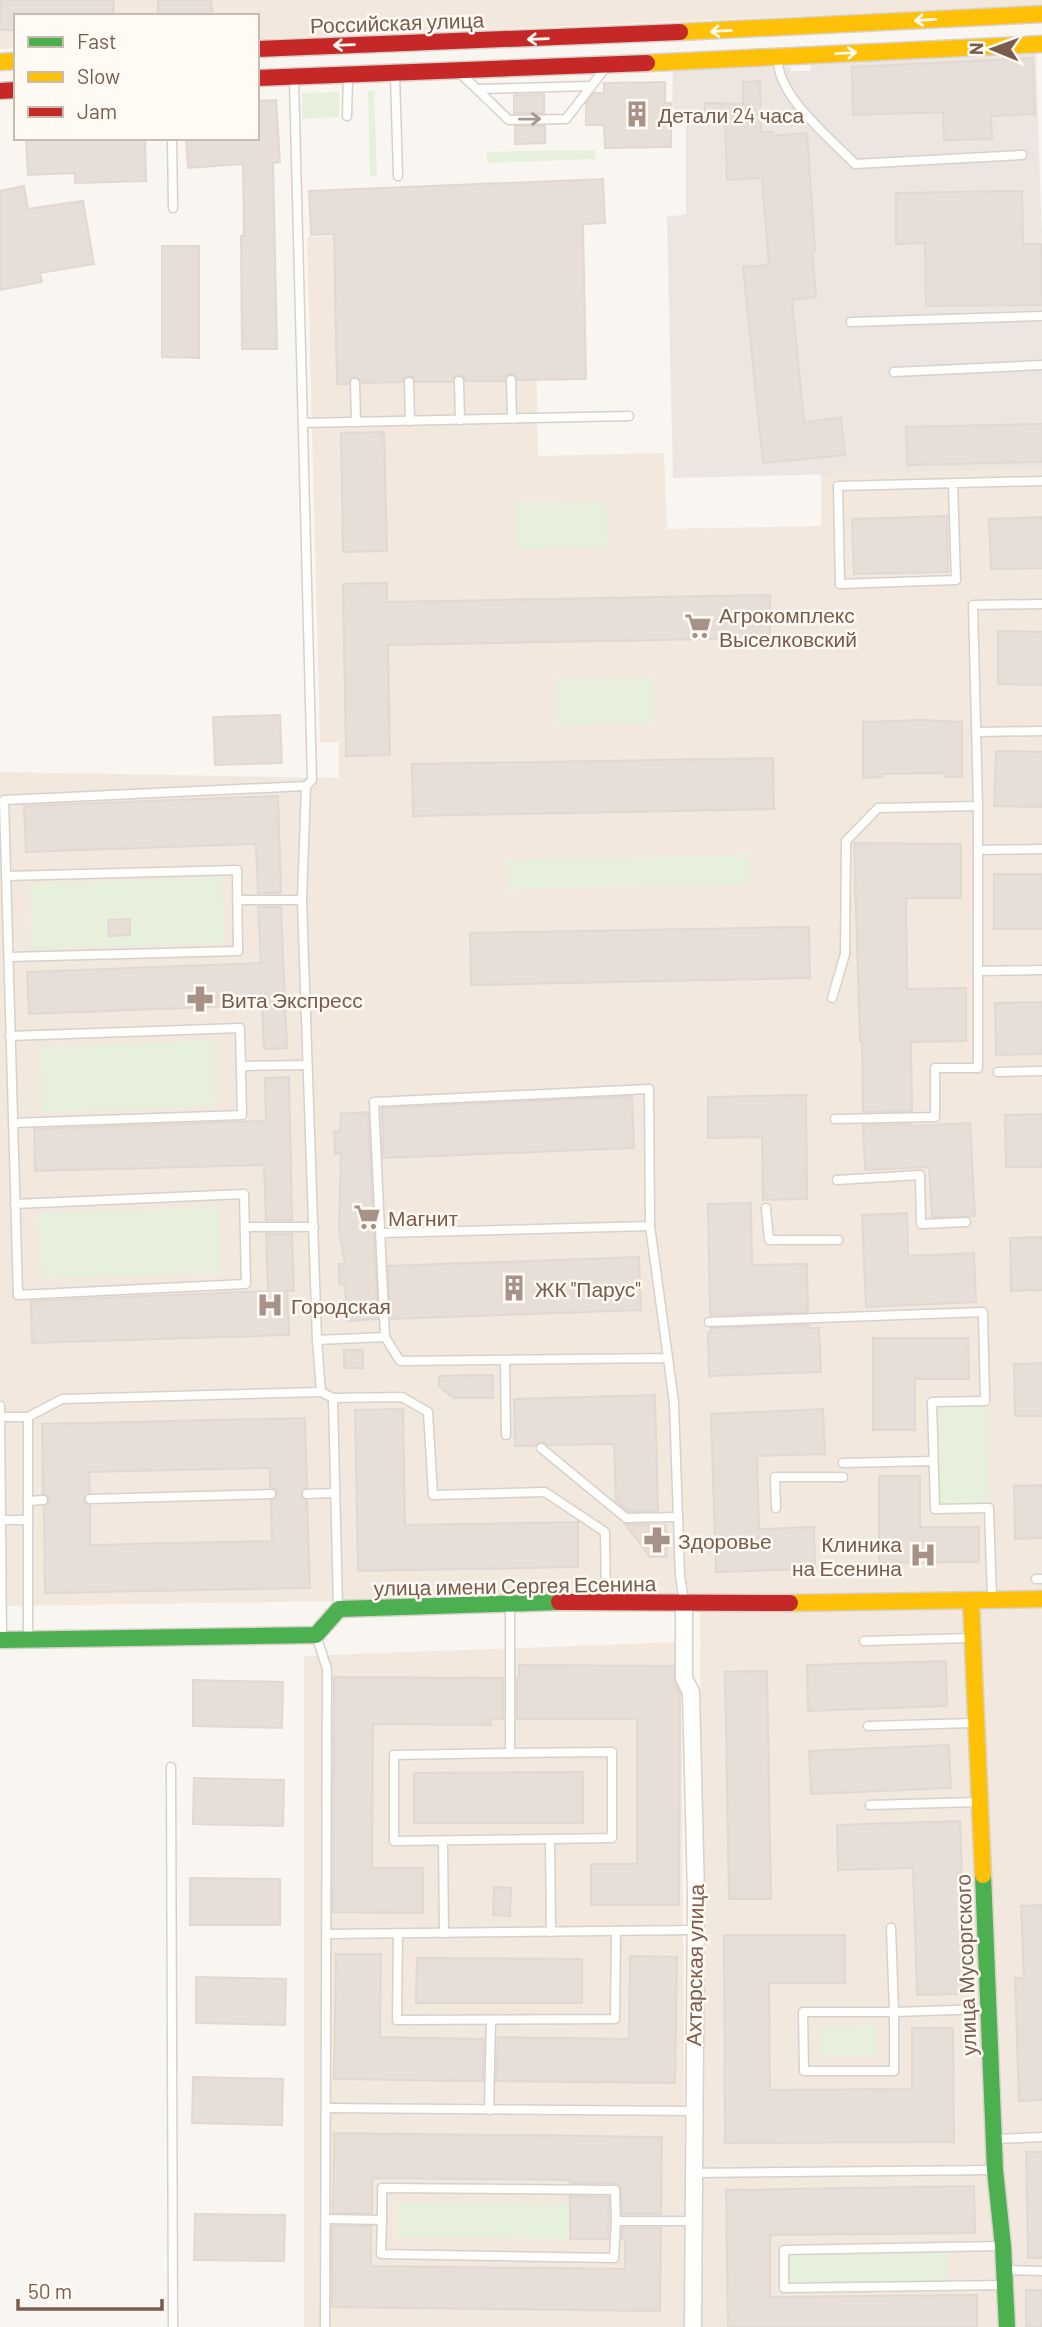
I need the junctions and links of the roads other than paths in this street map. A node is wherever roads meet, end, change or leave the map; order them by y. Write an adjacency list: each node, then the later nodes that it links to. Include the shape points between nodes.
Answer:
1 (1042, 14): 3 (street, Российская улица, one-way to 3)
2 (1042, 44): 4 (street, one-way to 2)
3 (259, 49)
4 (778, 57): 5 (street); 15 (lane, via 778,68 792,98 855,164)
5 (607, 65): 6 (street); 11 (lane)
6 (458, 70): 7 (street); 12 (lane)
7 (395, 72): 8 (street); 16 (lane)
8 (348, 74): 9 (street); 13 (lane)
9 (294, 76): 10 (street); 30 (lane)
10 (259, 78)
11 (591, 86): 12 (lane); 12 (lane, one-way to 11, via 509,120 566,119)
12 (477, 89)
13 (347, 116)
14 (172, 140): 17 (lane)
15 (1022, 155)
16 (398, 176)
17 (173, 208)
18 (1042, 316): 19 (lane)
19 (851, 322)
20 (1042, 365): 21 (lane)
21 (894, 372)
22 (512, 380): 27 (lane)
23 (459, 381): 28 (lane)
24 (410, 382): 29 (lane)
25 (355, 383): 31 (lane)
26 (629, 416): 27 (lane)
27 (512, 419): 28 (lane)
28 (460, 420): 29 (lane)
29 (410, 421): 31 (lane)
30 (303, 422): 31 (lane); 37 (lane, via 312,779)
31 (356, 422)
32 (1042, 481): 33 (lane)
33 (953, 484): 33 (lane, via 956,580 840,584 838,486)
34 (1042, 604): 36 (lane, via 973,605)
35 (1042, 731): 36 (lane)
36 (977, 732): 38 (lane)
37 (306, 786): 41 (lane, via 4,800); 43 (lane)
38 (978, 806): 40 (lane); 47 (lane, via 878,808 846,841 845,954)
39 (1042, 849): 40 (lane)
40 (978, 850): 46 (lane)
41 (6, 876): 42 (lane, via 237,870); 44 (lane)
42 (237, 900): 43 (lane); 44 (lane, via 239,951)
43 (302, 900): 49 (lane)
44 (9, 957): 48 (lane)
45 (1042, 970): 46 (lane)
46 (978, 971): 53 (lane, via 978,1068 934,1068 935,1117)
47 (832, 998)
48 (10, 1036): 50 (lane, via 240,1028); 54 (lane)
49 (307, 1065): 50 (lane); 61 (lane)
50 (241, 1066): 54 (lane, via 242,1115)
51 (1042, 1071): 52 (lane)
52 (998, 1072)
53 (835, 1119)
54 (13, 1123): 56 (lane)
55 (837, 1180): 58 (lane, via 920,1175 921,1224)
56 (15, 1204): 60 (lane, via 244,1194); 60 (lane, via 18,1295 246,1284)
57 (766, 1208): 63 (lane, via 769,1240)
58 (966, 1222)
59 (650, 1226): 62 (lane); 62 (lane, via 649,1089 374,1102); 67 (lane)
60 (244, 1227): 61 (lane)
61 (314, 1227): 66 (lane)
62 (381, 1233): 65 (lane)
63 (838, 1240)
64 (709, 1322): 76 (lane, via 983,1312 985,1401 932,1402)
65 (385, 1337): 66 (lane); 68 (lane, via 400,1362)
66 (317, 1340): 69 (lane)
67 (668, 1358): 68 (lane); 86 (lane)
68 (505, 1360): 74 (lane)
69 (321, 1392): 70 (lane); 73 (lane, via 62,1399)
70 (333, 1398): 79 (lane); 90 (lane, via 402,1397 428,1412 433,1494 545,1492 605,1532)
71 (0, 1406): 72 (lane)
72 (1, 1417): 73 (lane); 87 (lane)
73 (28, 1417): 84 (lane)
74 (506, 1435)
75 (541, 1448): 86 (lane, via 626,1518)
76 (933, 1461): 77 (lane); 91 (lane, via 934,1508 989,1508)
77 (843, 1463)
78 (843, 1477): 85 (lane, via 775,1477)
79 (334, 1493): 81 (lane); 95 (lane)
80 (271, 1494): 82 (lane)
81 (307, 1494)
82 (90, 1499)
83 (43, 1500): 84 (lane)
84 (28, 1501): 88 (lane)
85 (776, 1508)
86 (678, 1517): 93 (lane)
87 (1, 1520): 88 (lane); 98 (lane)
88 (28, 1520): 99 (lane)
89 (1042, 1599): 91 (street, улица имени Сергея Есенина)
90 (606, 1601): 93 (street, улица имени Сергея Есенина); 94 (street, улица имени Сергея Есенина)
91 (992, 1601): 92 (street, улица имени Сергея Есенина)
92 (971, 1602): 93 (street, улица имени Сергея Есенина); 97 (street, улица Мусоргского)
93 (684, 1604): 110 (street, Ахтарская улица, via 684,1678 691,1692)
94 (510, 1605): 95 (street, улица имени Сергея Есенина); 103 (lane)
95 (339, 1609): 96 (street)
96 (316, 1635): 99 (street); 115 (lane, via 327,1669)
97 (972, 1638): 100 (lane); 101 (street, улица Мусоргского)
98 (1, 1640): 99 (street)
99 (28, 1640)
100 (864, 1641)
101 (976, 1722): 102 (lane); 105 (street, улица Мусоргского)
102 (868, 1726)
103 (510, 1753): 107 (lane, via 612,1752 612,1838); 108 (lane, via 394,1755 394,1841)
104 (171, 1767): 133 (lane)
105 (979, 1802): 106 (lane); 116 (street, улица Мусоргского)
106 (870, 1805)
107 (550, 1839): 108 (lane); 112 (lane)
108 (443, 1841): 114 (lane)
109 (891, 1928): 117 (lane)
110 (695, 1930): 111 (lane); 121 (street, Ахтарская улица)
111 (616, 1931): 112 (lane); 118 (lane, via 615,2019)
112 (551, 1932): 114 (lane)
113 (398, 1933): 114 (lane); 115 (lane); 118 (lane, via 397,2020)
114 (444, 1933)
115 (327, 1934): 119 (lane)
116 (988, 2009): 117 (lane); 123 (street, улица Мусоргского)
117 (894, 2012): 117 (lane, via 894,2071 804,2071 803,2012)
118 (491, 2021): 120 (lane)
119 (326, 2108): 120 (lane); 126 (lane)
120 (489, 2110): 121 (lane)
121 (693, 2111): 125 (street, Ахтарская улица)
122 (1042, 2137): 123 (lane)
123 (993, 2139): 124 (street, улица Мусоргского)
124 (995, 2170): 125 (lane); 130 (street, улица Мусоргского)
125 (692, 2173): 129 (street, Ахтарская улица)
126 (326, 2218): 127 (lane); 134 (lane)
127 (382, 2220): 128 (lane, via 382,2188 396,2188 615,2190); 128 (lane, via 381,2254 614,2258)
128 (616, 2221): 129 (lane)
129 (692, 2221): 135 (street, Ахтарская улица)
130 (1003, 2246): 132 (street, улица Мусоргского); 132 (lane, via 784,2250 784,2288)
131 (1042, 2271): 132 (lane)
132 (1004, 2278): 136 (street, улица Мусоргского)
133 (173, 2327)
134 (325, 2327)
135 (693, 2327)
136 (1007, 2327)

